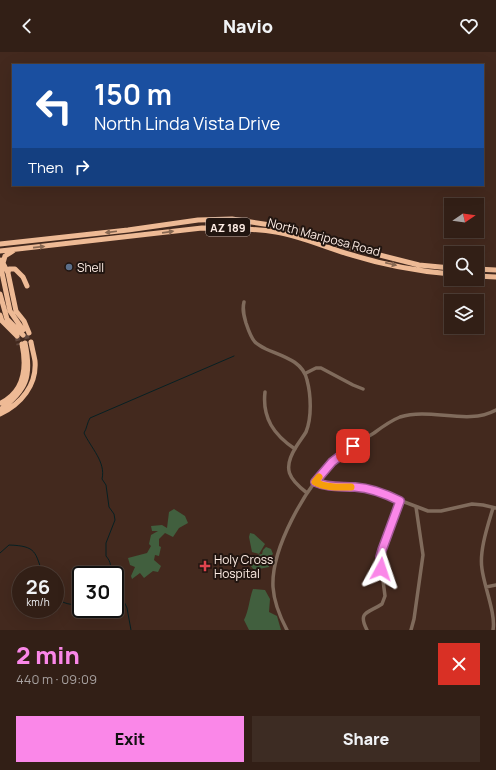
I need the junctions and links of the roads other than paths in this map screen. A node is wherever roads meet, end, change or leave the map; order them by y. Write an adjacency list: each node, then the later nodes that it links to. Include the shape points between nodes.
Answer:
1 (0, 244): 5 (highway, North Mariposa Road / AZ 189, one-way to 1, via 419,265 277,226 232,219 198,220)
2 (17, 250): 3 (highway, North Mariposa Road / AZ 189); 4 (highway); 9 (highway, North Mariposa Road / AZ 189, one-way to 9, via 202,228 236,227 277,232 367,259 417,271)
3 (0, 251)
4 (2, 258): 8 (highway); 18 (highway, via 13,311 22,323)
5 (444, 267)
6 (484, 269): 7 (highway)
7 (496, 270)
8 (8, 273): 13 (highway, via 9,269 15,269); 18 (highway, via 16,311 24,321)
9 (444, 273)
10 (484, 276): 11 (highway)
11 (496, 277)
12 (0, 280): 18 (highway, via 9,317)
13 (27, 286)
14 (0, 294): 18 (highway, via 7,319)
15 (244, 302): 20 (street, via 242,308 246,325 255,343 297,363)
16 (0, 306): 18 (highway, via 4,320)
17 (0, 315): 18 (highway, via 2,321)
18 (23, 334)
19 (25, 343): 23 (highway, via 20,379 14,390); 24 (highway, via 29,361 28,376 17,395); 26 (highway, via 35,361 34,377 20,400)
20 (306, 373): 21 (street, via 321,368); 27 (street, via 309,385 309,422)
21 (363, 389)
22 (265, 392): 27 (street, via 267,418 272,429 279,438)
23 (0, 404)
24 (0, 410)
25 (496, 410): 28 (street, via 472,417 410,415 400,418 346,450)
26 (0, 414)
27 (295, 449): 29 (street, via 289,464 289,474)
28 (315, 482): 29 (street); 30 (street, via 328,486 366,489)
29 (307, 493): 36 (street, via 278,553 274,574 275,601)
30 (400, 501): 31 (street); 37 (street, via 380,557 385,596 382,604 366,612 364,624)
31 (416, 507): 32 (street, via 434,512 472,504); 38 (street, via 423,555)
32 (494, 508): 34 (street, via 481,561)
33 (496, 585): 34 (street)
34 (486, 587): 35 (street)
35 (494, 629)
36 (287, 630)
37 (367, 630)
38 (411, 630)

